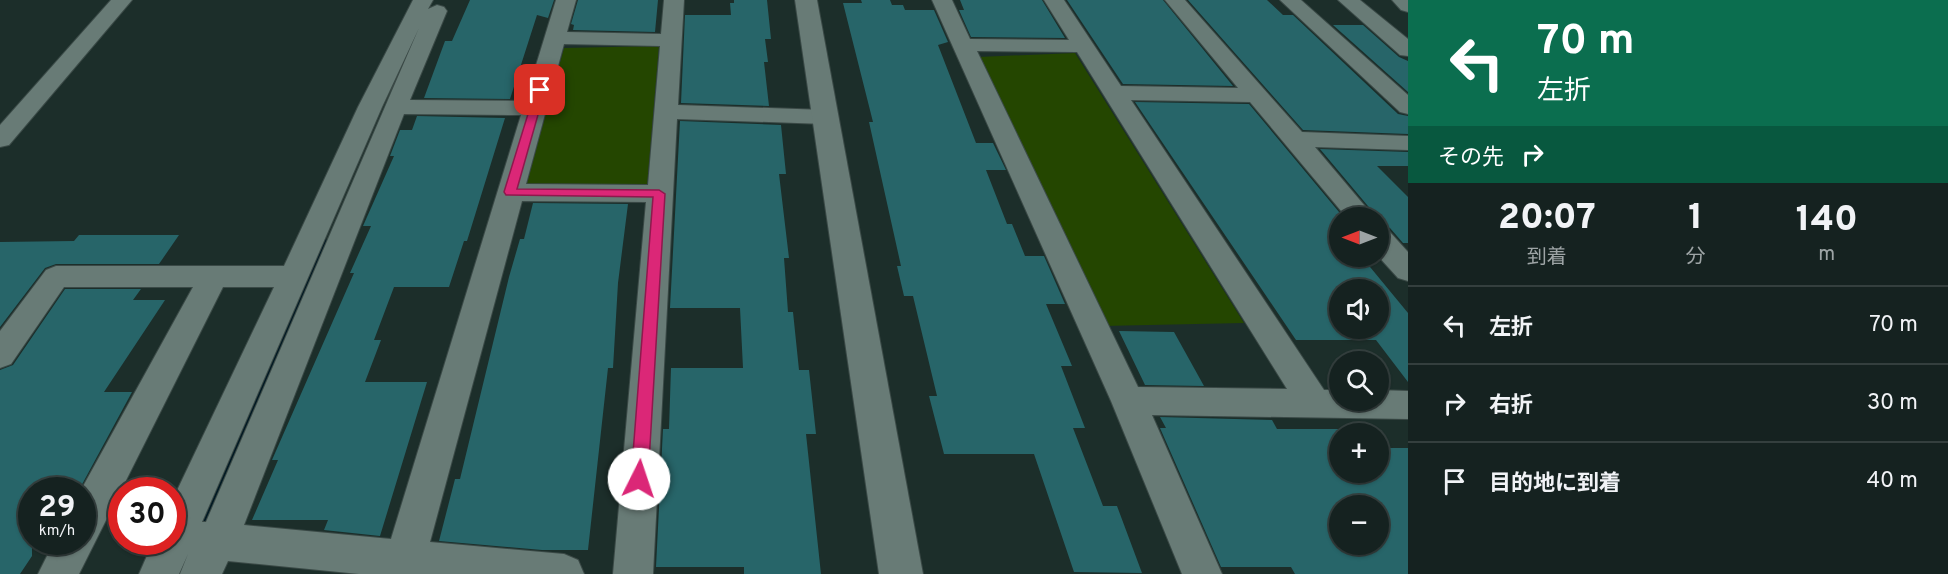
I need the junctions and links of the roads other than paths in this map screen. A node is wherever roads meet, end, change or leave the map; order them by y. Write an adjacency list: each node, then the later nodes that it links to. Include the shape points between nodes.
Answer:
1 (122, 0): 27 (street)
2 (423, 0): 35 (street, via 384,75)
3 (442, 0): 22 (street)
4 (566, 0): 14 (street)
5 (674, 0): 15 (street)
6 (806, 0): 25 (street)
7 (942, 0): 16 (street)
8 (1054, 0): 17 (street)
9 (1175, 0): 20 (street)
10 (1290, 0): 21 (street)
11 (1348, 0): 18 (street)
12 (1402, 0): 13 (street)
13 (1408, 6)
14 (555, 38): 15 (street); 23 (street)
15 (671, 40): 24 (street)
16 (963, 45): 17 (street); 37 (street)
17 (1084, 46): 19 (street)
18 (1408, 50)
19 (1114, 93): 20 (street); 38 (street)
20 (1258, 94): 26 (street)
21 (1404, 100)
22 (395, 107): 23 (street); 41 (street)
23 (534, 108): 29 (street)
24 (664, 112): 25 (street); 30 (street)
25 (825, 117): 48 (street)
26 (1296, 139): 28 (street); 31 (street)
27 (0, 140)
28 (1408, 143)
29 (510, 192): 30 (street); 43 (street)
30 (659, 194): 47 (street)
31 (1353, 207)
32 (1392, 246): 33 (street)
33 (1408, 272)
34 (214, 276): 35 (street); 36 (street, via 56,277); 40 (street)
35 (294, 276): 41 (street)
36 (0, 355)
37 (1128, 401): 38 (street); 49 (street)
38 (1316, 404): 39 (street)
39 (1408, 405)
40 (96, 500)
41 (196, 547): 43 (street); 45 (street)
42 (68, 555): 44 (street)
43 (405, 560): 46 (street)
44 (58, 574)
45 (159, 574)
46 (564, 574)
47 (633, 574)
48 (901, 574)
49 (1202, 574)

